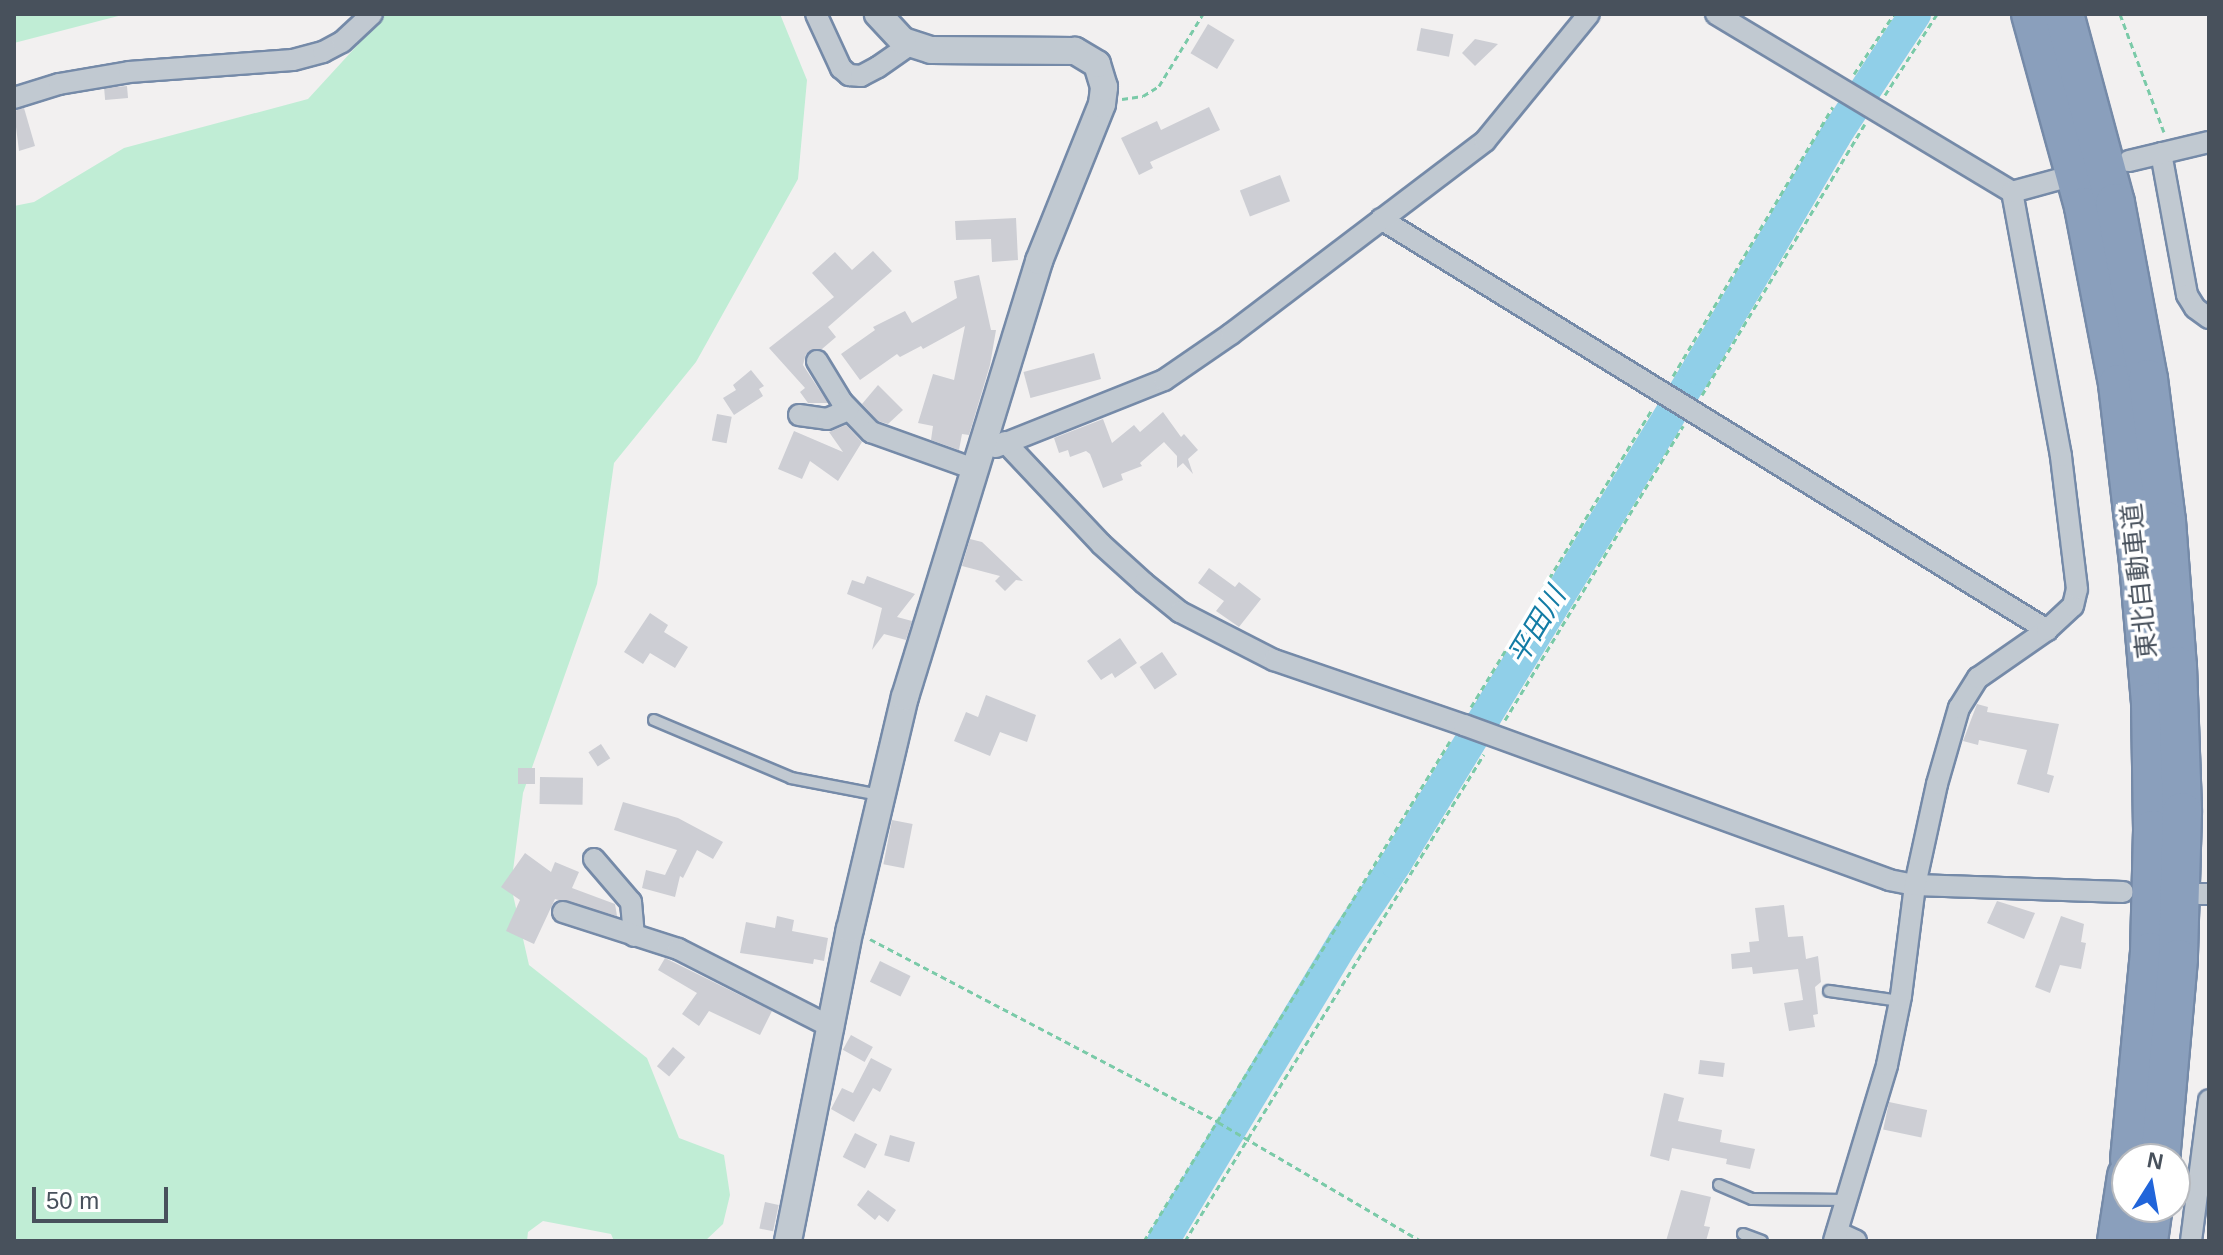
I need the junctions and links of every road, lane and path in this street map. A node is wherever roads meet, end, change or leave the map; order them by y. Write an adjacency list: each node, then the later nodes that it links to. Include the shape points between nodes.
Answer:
1 (372, 14): 15 (street, via 342,42 293,60 129,72)
2 (816, 14): 12 (street, via 849,75 861,76)
3 (878, 14): 12 (street)
4 (1203, 14): 14 (path, via 1159,86 1126,100)
5 (1589, 14): 22 (street, via 1485,141)
6 (1716, 14): 13 (street)
7 (1894, 14): 13 (path)
8 (1937, 14): 16 (path)
9 (2031, 14): 47 (highway, 東北自動車道, via 2084,207 2118,384 2139,563 2151,702 2153,830 2150,952)
10 (2064, 14): 48 (highway, 東北自動車道, via 2115,203 2148,379 2166,521 2182,812 2178,959)
11 (2120, 14): 18 (path)
12 (911, 44): 14 (street, via 931,50 1075,51 1097,64)
13 (1844, 93): 16 (street); 25 (path)
14 (1103, 97): 29 (street, via 1039,261)
15 (14, 98)
16 (1872, 109): 21 (street); 27 (path)
17 (2209, 142): 18 (street)
18 (2166, 152): 19 (street); 23 (street, via 2187,295)
19 (2129, 161)
20 (2060, 179): 21 (street)
21 (2012, 192): 30 (street, via 2061,456 2077,589 2073,606)
22 (1381, 219): 25 (street); 29 (street, via 1164,380)
23 (2209, 318)
24 (817, 361): 26 (street)
25 (1665, 394): 27 (street); 32 (path)
26 (848, 410): 28 (street, via 827,419); 29 (street, via 883,438)
27 (1691, 410): 30 (street); 33 (path)
28 (799, 415)
29 (988, 455): 32 (street, via 1180,612 1222,637); 34 (street, via 918,655)
30 (2047, 630): 36 (street, via 1989,670 1966,693 1947,744)
31 (654, 720): 34 (lane, via 791,778)
32 (1462, 724): 33 (street); 45 (path)
33 (1494, 736): 36 (street, via 1846,866); 46 (path)
34 (881, 796): 39 (street)
35 (594, 859): 40 (street, via 631,902)
36 (1915, 885): 37 (street); 42 (street)
37 (2123, 892)
38 (563, 912): 40 (street)
39 (850, 929): 43 (street); 45 (path)
40 (634, 936): 43 (street, via 678,949)
41 (1829, 991): 42 (lane)
42 (1900, 1001): 50 (street, via 1887,1065)
43 (833, 1028): 53 (street)
44 (2209, 1100): 59 (street)
45 (1220, 1123): 46 (path); 54 (path)
46 (1245, 1137): 55 (path); 56 (path)
47 (2132, 1143)
48 (2161, 1143)
49 (1719, 1185): 50 (lane, via 1752,1199)
50 (1846, 1200): 52 (street)
51 (1743, 1234): 57 (lane)
52 (1835, 1237): 58 (street)
53 (788, 1241)
54 (1144, 1241)
55 (1185, 1241)
56 (1421, 1241)
57 (1762, 1241)
58 (1856, 1241)
59 (2191, 1241)

